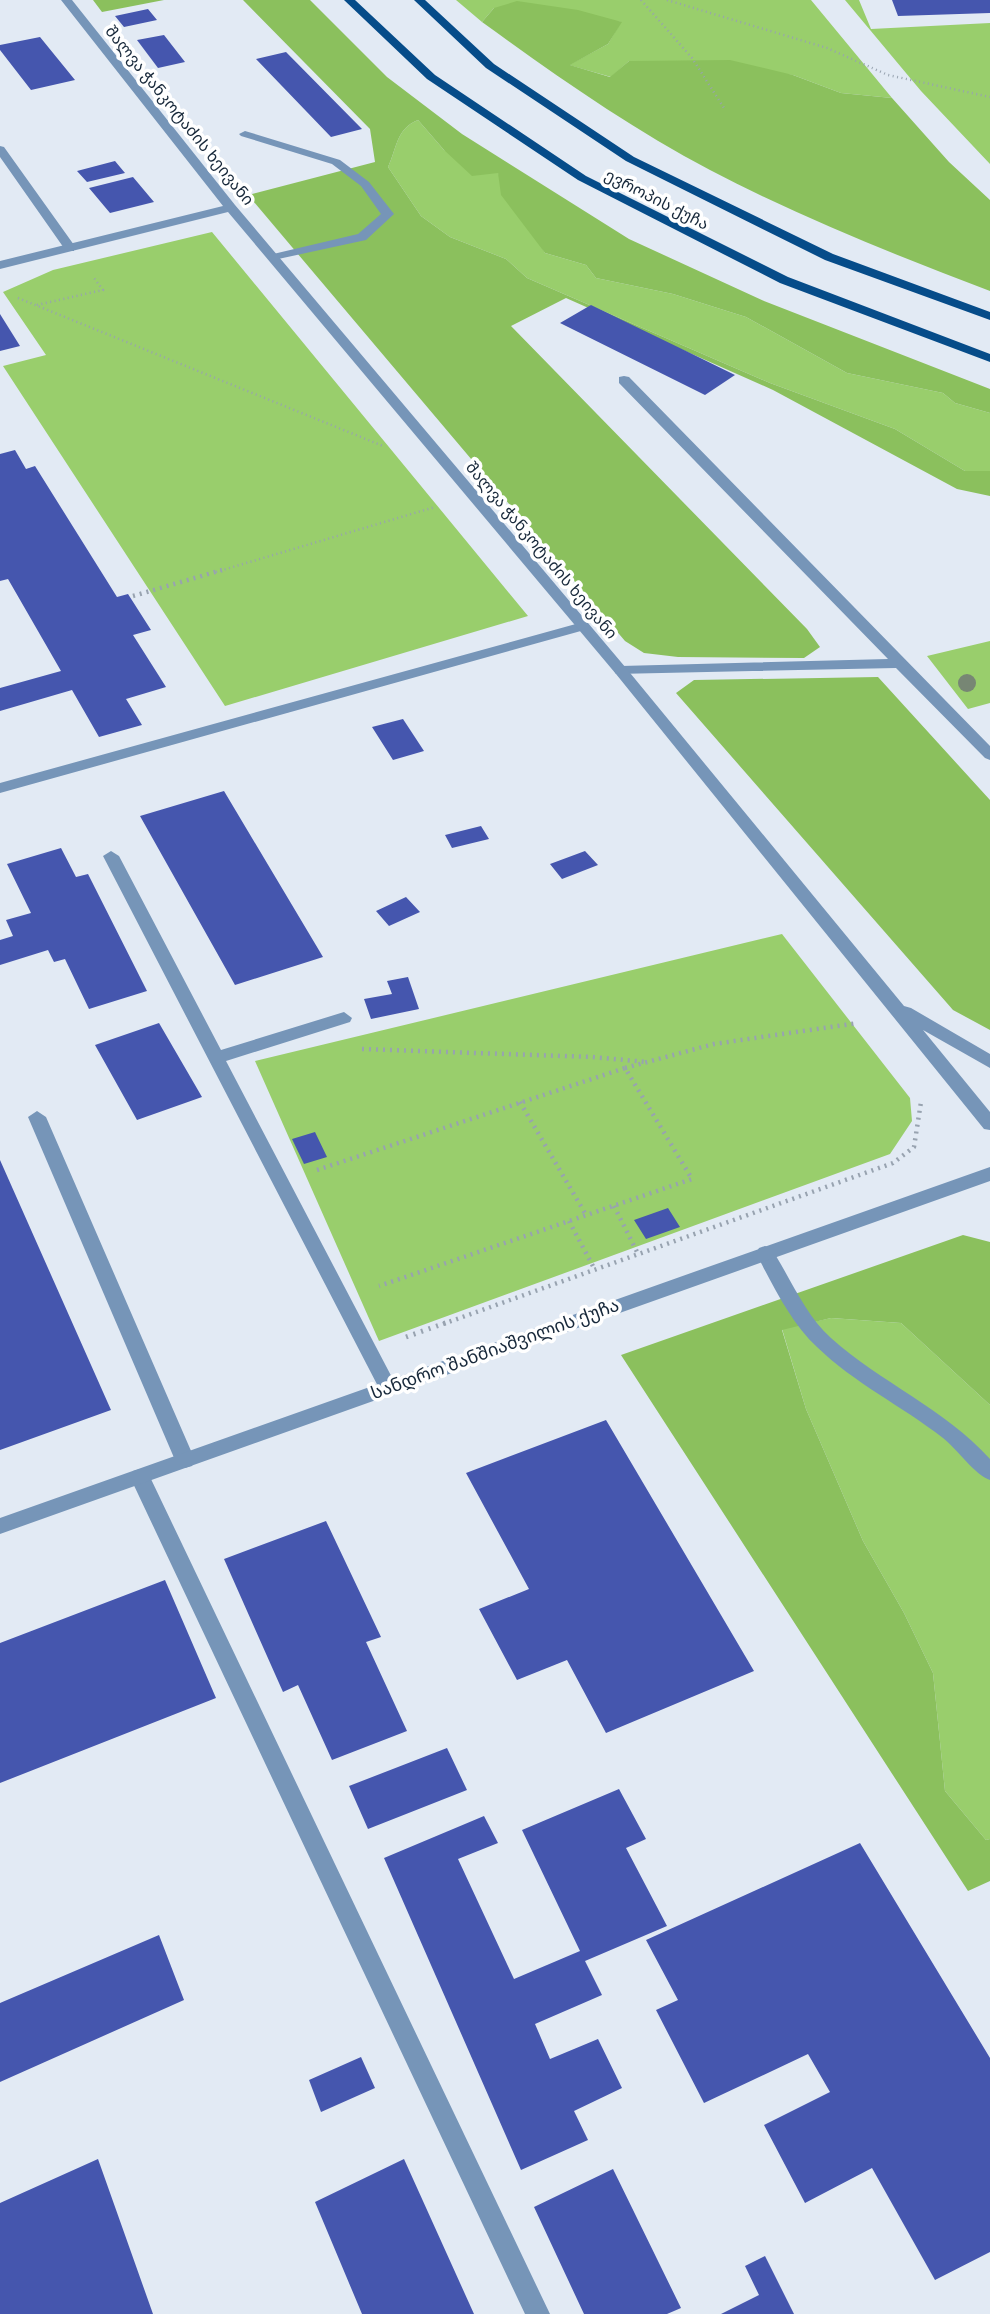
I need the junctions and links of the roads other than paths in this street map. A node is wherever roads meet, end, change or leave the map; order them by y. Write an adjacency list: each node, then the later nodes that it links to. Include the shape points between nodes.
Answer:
1 (66, 0): 6 (street, შალვა ჭანკოტაძის ხეივანი)
2 (349, 0): 11 (main road, ევროპის ქუჩა, via 431,77 582,178 784,280)
3 (419, 0): 10 (main road, ევროპის ქუჩა, via 490,65 630,159 829,257)
4 (245, 134): 8 (street, via 336,162 365,184 388,214 362,237)
5 (0, 149): 7 (street)
6 (231, 208): 7 (street); 8 (street, შალვა ჭანკოტაძის ხეივანი)
7 (70, 248): 9 (street)
8 (274, 258): 13 (street, შალვა ჭანკოტაძის ხეივანი)
9 (0, 265)
10 (990, 316)
11 (990, 358)
12 (624, 380): 14 (street)
13 (583, 626): 15 (street, შალვა ჭანკოტაძის ხეივანი); 17 (street)
14 (901, 663): 15 (street); 16 (street)
15 (621, 671): 19 (street, შალვა ჭანკოტაძის ხეივანი)
16 (990, 755)
17 (0, 788)
18 (111, 856): 21 (street)
19 (892, 1004): 22 (street); 24 (street, შალვა ჭანკოტაძის ხეივანი)
20 (344, 1018): 21 (street)
21 (216, 1058): 27 (street)
22 (990, 1062)
23 (37, 1117): 28 (street)
24 (990, 1124)
25 (990, 1174): 26 (street, სანდრო შანშიაშვილის ქუჩა)
26 (765, 1252): 27 (street, სანდრო შანშიაშვილის ქუჩა); 29 (street, via 822,1341 975,1453)
27 (388, 1387): 28 (street, სანდრო შანშიაშვილის ქუჩა)
28 (185, 1461): 30 (street, სანდრო შანშიაშვილის ქუჩა)
29 (990, 1472)
30 (140, 1477): 31 (street, სანდრო შანშიაშვილის ქუჩა); 32 (street)
31 (0, 1526)
32 (538, 2314)

